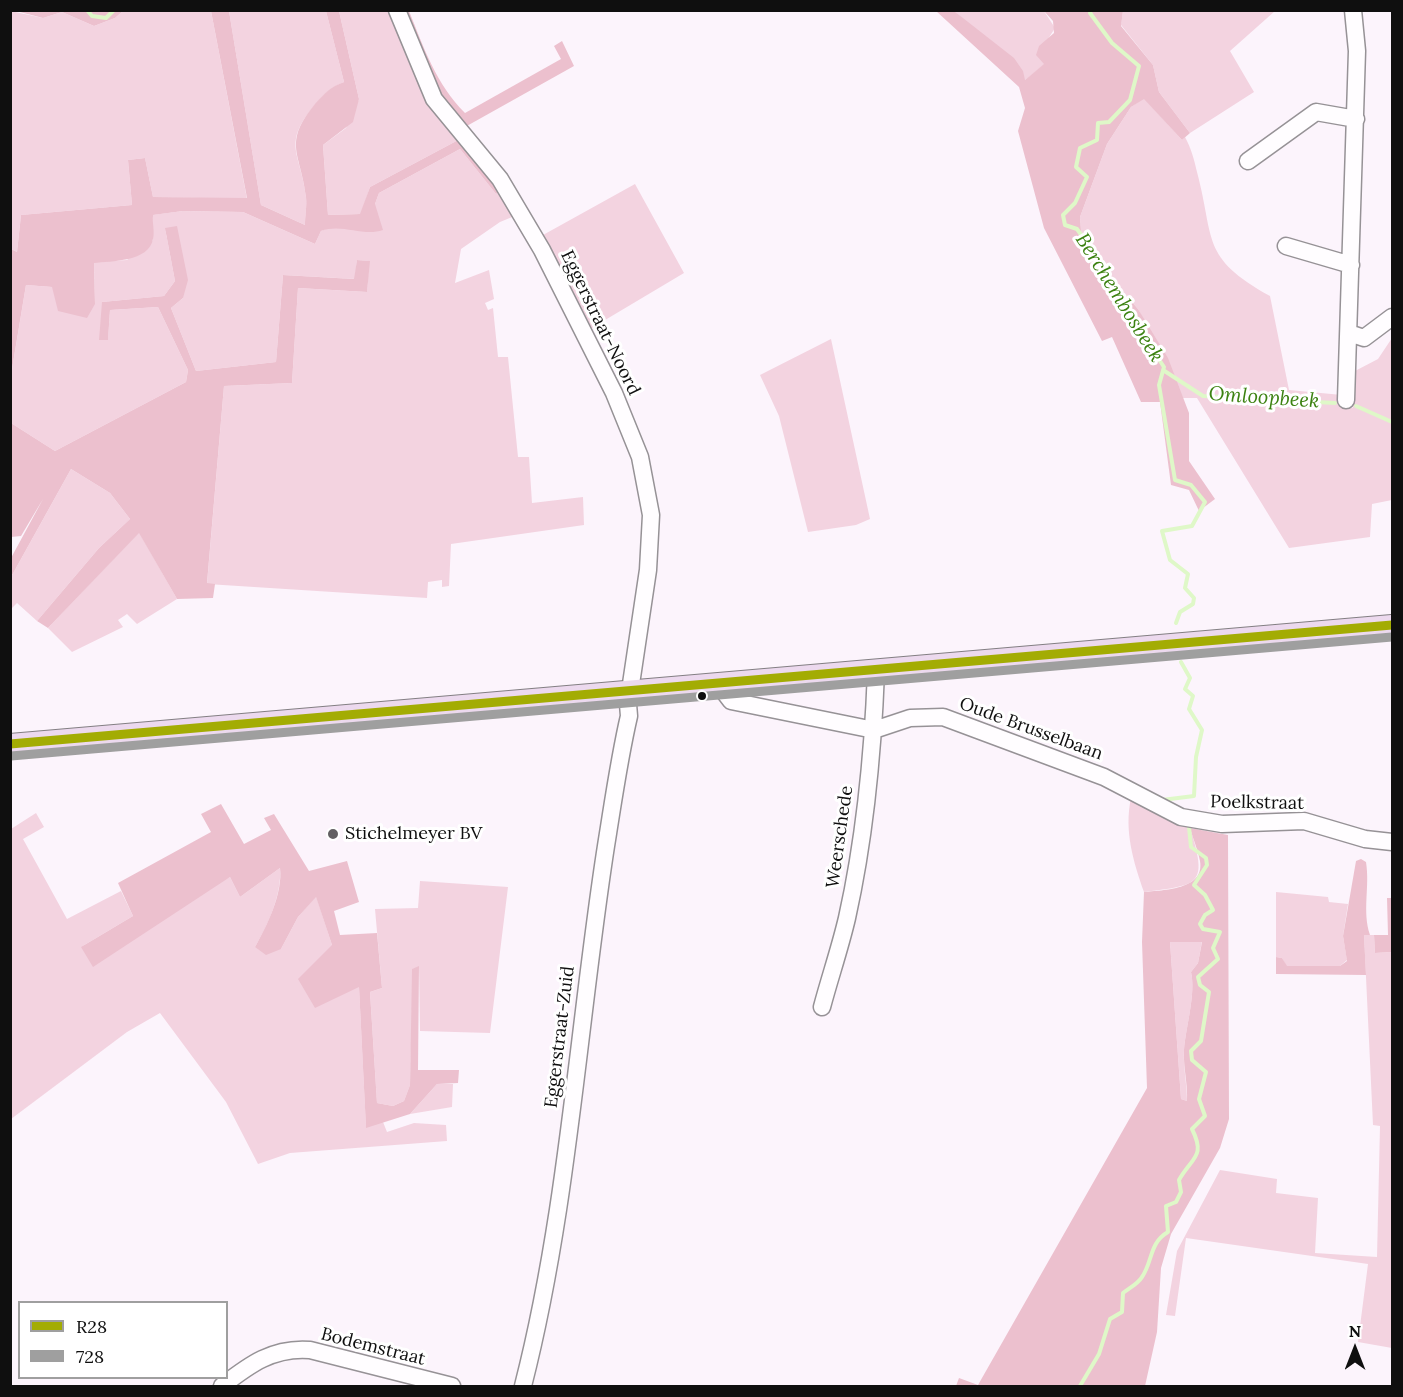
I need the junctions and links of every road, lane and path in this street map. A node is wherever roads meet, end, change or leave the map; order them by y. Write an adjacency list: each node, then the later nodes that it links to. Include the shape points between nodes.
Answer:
1 (396, 10): 13 (street, Eggerstraat-Noord, via 434,99 500,178 542,250 614,393 640,458 651,515 648,570)
2 (1353, 10): 3 (street)
3 (1356, 119): 4 (street, via 1316,112); 6 (street)
4 (1248, 161)
5 (1286, 246): 6 (street)
6 (1351, 265): 8 (street)
7 (1392, 317): 8 (street, via 1364,338)
8 (1349, 333): 9 (street)
9 (1346, 400)
10 (1392, 625): 11 (main road)
11 (876, 671): 12 (main road); 14 (street, Weerschede)
12 (718, 684): 13 (main road); 14 (street, Oude Brusselbaan, via 731,701)
13 (631, 691): 15 (main road); 21 (street, Eggerstraat-Zuid, via 595,920 546,1284)
14 (874, 730): 16 (street, Oude Brusselbaan, via 910,718 943,717 1104,777 1168,812); 18 (street, Weerschede, via 847,918)
15 (10, 744)
16 (1190, 819): 17 (street, Poelkstraat, via 1222,824 1304,821 1365,839)
17 (1392, 842)
18 (822, 1007)
19 (222, 1386): 20 (street, Bodemstraat, via 257,1360 298,1350)
20 (452, 1386)
21 (523, 1386)

